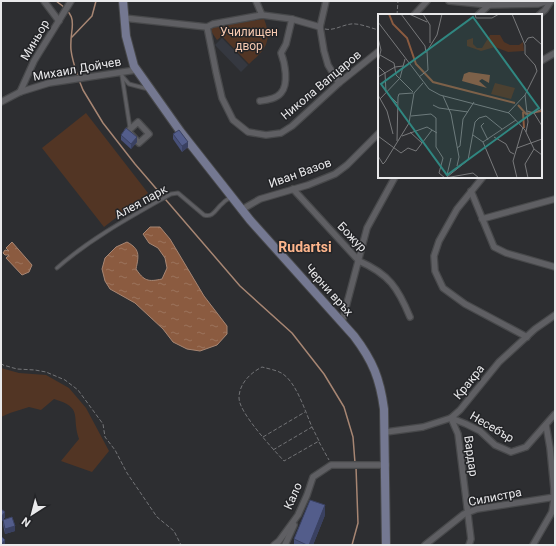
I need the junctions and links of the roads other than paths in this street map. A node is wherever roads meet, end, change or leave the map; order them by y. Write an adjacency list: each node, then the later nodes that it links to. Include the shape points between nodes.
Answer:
1 (44, 1): 16 (street)
2 (123, 1): 14 (street, Черни връх)
3 (256, 1): 13 (street)
4 (326, 1): 18 (street)
5 (427, 1): 10 (street)
6 (449, 1): 9 (street)
7 (549, 1): 9 (street, via 538,4); 12 (street)
8 (69, 3): 16 (street, Миньор)
9 (489, 5): 11 (street)
10 (415, 14)
11 (479, 14)
12 (540, 14)
13 (262, 15): 15 (street); 17 (street)
14 (124, 18): 17 (street); 22 (street, Черни връх, via 126,36)
15 (292, 19): 18 (street); 26 (street, via 281,53 285,83 281,93 271,99)
16 (59, 21): 25 (street, Миньор, via 34,61)
17 (207, 27): 23 (street, Никола Вапцаров, via 222,98 233,120 248,132 266,135 281,133)
18 (320, 27): 23 (street, via 328,65)
19 (378, 52): 23 (street, Никола Вапцаров)
20 (555, 53): 21 (street)
21 (542, 60)
22 (136, 70): 24 (street, Черни връх); 25 (street, Михаил Дойчев, via 49,83)
23 (340, 83)
24 (150, 90): 28 (lane, via 129,84 122,76); 34 (street, Черни връх)
25 (20, 92): 27 (street, Михаил Дойчев)
26 (260, 101)
27 (1, 102)
28 (130, 129)
29 (378, 134): 32 (street, Иван Вазов, via 335,174)
30 (394, 178): 38 (street, via 367,228)
31 (483, 178): 33 (street)
32 (293, 189): 36 (street, Иван Вазов, via 260,199); 38 (street, Божур)
33 (471, 191): 37 (street); 44 (street, via 456,209 439,241 434,256 435,271 443,288 465,304)
34 (231, 197): 36 (street, Черни връх); 40 (lane, Алея парк, via 213,214 207,216 178,193 167,197 92,242)
35 (555, 198): 37 (street)
36 (242, 210): 43 (street, Черни връх)
37 (482, 219): 39 (street, via 494,247)
38 (358, 261): 42 (street, Божур, via 368,265 394,284); 43 (street)
39 (555, 267)
40 (57, 268)
41 (555, 315): 44 (street, Кракра)
42 (410, 317)
43 (342, 322): 48 (street, Черни връх, via 367,354 376,372 381,389)
44 (527, 337): 46 (street, Кракра, via 499,362)
45 (555, 414): 47 (street, Несебър)
46 (451, 418): 47 (street, Несебър, via 480,431 495,445 511,452 526,447); 48 (street, Кракра, via 423,427); 51 (street, Вардар, via 458,434)
47 (546, 425): 50 (street)
48 (386, 432): 49 (street, Черни връх)
49 (386, 465): 52 (street, Кало, via 331,465 313,477); 55 (street, Черни връх)
50 (555, 497): 51 (street, Силистра, via 477,509); 58 (street, via 552,512)
51 (468, 513): 56 (street, Силистра); 57 (street, Вардар)
52 (298, 515): 53 (street, Кало); 54 (street)
53 (274, 545)
54 (285, 545)
55 (386, 545)
56 (425, 545)
57 (470, 545)
58 (533, 545)

